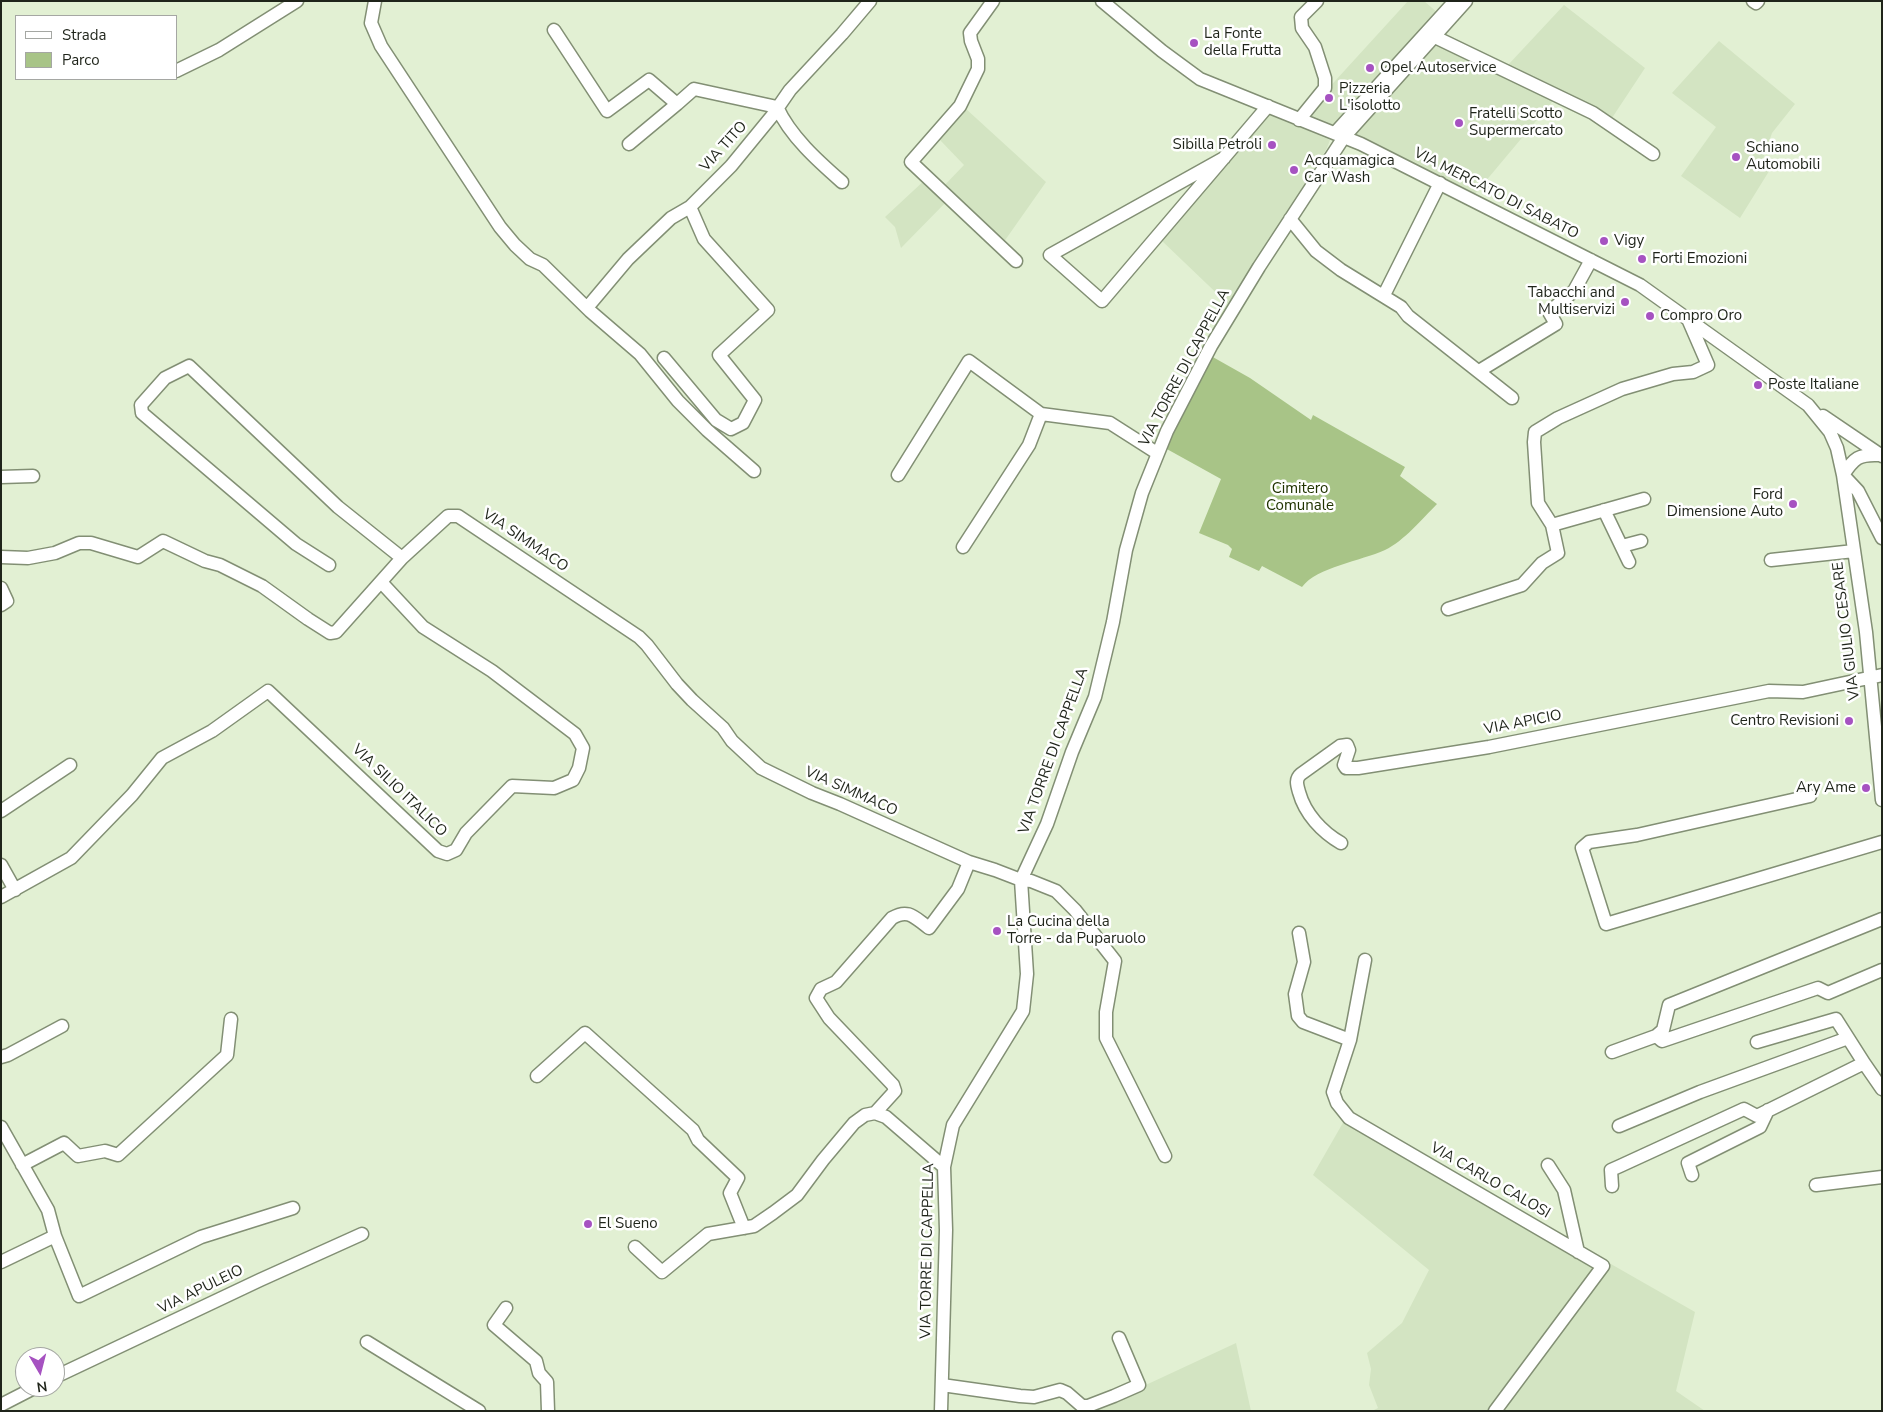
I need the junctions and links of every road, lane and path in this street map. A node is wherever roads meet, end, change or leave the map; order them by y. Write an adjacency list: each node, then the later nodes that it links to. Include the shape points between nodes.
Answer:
1 (297, 1): 13 (street, via 219,50)
2 (375, 1): 41 (street, via 371,23 381,46 500,228 530,259 543,265 640,354 678,401)
3 (870, 1): 16 (street, VIA TITO)
4 (992, 1): 27 (street, via 970,32 978,68 960,106 911,162)
5 (1102, 1): 15 (street, VIA MERCATO DI SABATO, via 1200,79)
6 (1317, 1): 17 (street, via 1302,17 1302,28 1315,47 1325,88)
7 (1455, 1): 18 (street)
8 (1466, 1): 12 (street)
9 (1753, 1): 10 (street)
10 (1758, 1)
11 (554, 30): 14 (street, via 607,111 649,80)
12 (1435, 37): 18 (street); 20 (street, via 1593,113)
13 (178, 70)
14 (677, 104): 16 (street, via 694,89); 19 (street)
15 (1268, 106): 17 (street, VIA MERCATO DI SABATO); 21 (street)
16 (777, 107): 22 (street, via 782,120); 24 (street, VIA TITO, via 731,166)
17 (1299, 120): 18 (street, VIA MERCATO DI SABATO)
18 (1339, 135): 23 (street, VIA MERCATO DI SABATO); 25 (street, VIA TORRE DI CAPPELLA)
19 (629, 144)
20 (1653, 154)
21 (1224, 158): 21 (street, via 1102,301 1050,255 1207,167)
22 (842, 182)
23 (1440, 183): 26 (street, VIA MERCATO DI SABATO); 28 (street)
24 (690, 207): 29 (street, VIA TITO, via 671,218 628,259); 31 (street, via 704,238 768,310 719,355 755,400 743,423 731,429 716,420)
25 (1290, 219): 28 (street, via 1316,251); 39 (street, VIA TORRE DI CAPPELLA, via 1211,346)
26 (1591, 260): 30 (street, VIA MERCATO DI SABATO, via 1640,285); 32 (street, via 1574,291 1548,312 1556,324)
27 (1016, 261)
28 (1384, 295): 32 (street)
29 (591, 303)
30 (1688, 319): 34 (street, VIA MERCATO DI SABATO); 48 (street, via 1708,366 1622,389 1535,432 1538,504)
31 (664, 358)
32 (1479, 371): 33 (street)
33 (1512, 398)
34 (1808, 405): 36 (street, VIA MERCATO DI SABATO); 37 (street)
35 (1041, 414): 39 (street, via 1110,423); 42 (street, via 968,361); 52 (street, via 1029,445)
36 (1830, 432): 38 (street, VIA GIULIO CESARE)
37 (1860, 443): 38 (street, via 1842,442); 40 (street)
38 (1837, 448): 40 (street); 43 (street, VIA GIULIO CESARE)
39 (1158, 453): 72 (street, VIA TORRE DI CAPPELLA, via 1142,493 1126,550 1113,622 1094,697 1047,824)
40 (1881, 456): 43 (street, via 1864,454 1851,462)
41 (754, 471)
42 (898, 475)
43 (1843, 475): 49 (street, via 1858,490); 53 (street, VIA GIULIO CESARE)
44 (33, 476): 45 (street)
45 (1, 477)
46 (1644, 499): 47 (street)
47 (1604, 510): 48 (street); 51 (street)
48 (1552, 525): 62 (street, via 1558,552 1542,563 1522,585)
49 (1882, 538)
50 (1641, 541): 51 (street)
51 (1622, 546): 57 (street)
52 (962, 547)
53 (1854, 551): 56 (street); 63 (street, VIA GIULIO CESARE)
54 (1, 557): 59 (street, VIA SIMMACO, via 37,556 79,543 91,543 138,558 163,541 262,586 330,633 336,632)
55 (402, 558): 58 (street, via 338,507 189,366 164,378 141,405 142,413 296,544); 59 (street, VIA SIMMACO); 70 (street, VIA SIMMACO, via 448,516 458,516 638,638 676,684 761,768)
56 (1771, 560)
57 (1630, 562)
58 (329, 565)
59 (380, 582): 73 (street, VIA SILIO ITALICO, via 423,627 492,671 575,734 583,748 573,780 554,788 512,786 466,833 456,850 447,854 438,851 268,691 212,731 162,758 132,795 71,858)
60 (1, 588): 61 (street, via 7,601)
61 (1, 604)
62 (1448, 609)
63 (1876, 676): 66 (street, VIA GIULIO CESARE); 69 (street, VIA APICIO, via 1803,692 1769,690 1489,747 1358,768 1346,768 1349,750 1346,745 1340,746 1301,774 1297,783 1310,816 1330,837)
64 (70, 765): 67 (street)
65 (1810, 796): 68 (street, via 1637,835 1589,842 1582,848 1606,924)
66 (1882, 800)
67 (1, 811)
68 (1882, 842)
69 (1341, 843)
70 (969, 862): 72 (street, VIA SIMMACO); 91 (street, via 958,889 929,928 909,914 900,913 836,982 821,989 816,998 829,1018 893,1085 895,1091)
71 (1, 864): 73 (street)
72 (1021, 880): 94 (street, VIA SIMMACO, via 1031,880 1056,891 1116,962 1106,1012 1106,1038); 97 (street, VIA TORRE DI CAPPELLA, via 1026,974 1023,1011 953,1125)
73 (15, 890): 74 (street, VIA SILIO ITALICO)
74 (1, 897)
75 (1882, 919): 81 (street, via 1669,1005 1663,1030)
76 (1298, 933): 83 (street, via 1304,962 1295,994 1298,1016 1304,1022)
77 (1365, 960): 83 (street, VIA CARLO CALOSI)
78 (1882, 970): 81 (street, via 1828,993 1818,988 1662,1041)
79 (231, 1019): 95 (street, via 227,1055 118,1155 105,1151 78,1156 64,1143)
80 (62, 1026): 86 (street)
81 (1656, 1036): 85 (street)
82 (1848, 1038): 84 (street, via 1836,1020); 87 (street); 92 (street, via 1700,1092)
83 (1350, 1040): 107 (street, VIA CARLO CALOSI, via 1333,1092 1336,1103 1349,1118)
84 (1757, 1042)
85 (1612, 1052)
86 (1, 1057)
87 (1864, 1063): 89 (street); 90 (street)
88 (537, 1076): 103 (street, via 585,1033 693,1130 698,1140 738,1178 730,1193)
89 (1882, 1089)
90 (1768, 1110): 98 (street, via 1760,1128 1688,1163); 101 (street, via 1757,1116 1744,1109 1611,1170)
91 (875, 1113): 97 (street, via 886,1117); 103 (street, via 854,1123 797,1195 754,1226)
92 (1619, 1126)
93 (1, 1128): 95 (street)
94 (1165, 1156)
95 (22, 1165): 105 (street, via 48,1210)
96 (1548, 1165): 107 (street, via 1564,1190)
97 (944, 1167): 113 (street, VIA TORRE DI CAPPELLA, via 946,1230)
98 (1692, 1175)
99 (1882, 1177): 100 (street)
100 (1816, 1185)
101 (1612, 1186)
102 (293, 1208): 105 (street, via 201,1237 79,1296)
103 (744, 1228): 106 (street, via 708,1234 662,1272)
104 (362, 1234): 112 (street, VIA APULEIO)
105 (55, 1236): 108 (street)
106 (635, 1247)
107 (1578, 1252): 119 (street, VIA CARLO CALOSI, via 1603,1266)
108 (1, 1262)
109 (506, 1308): 117 (street, via 494,1325 536,1361 539,1373 547,1382)
110 (1119, 1338): 113 (street, via 1139,1385 1088,1406 1082,1406 1060,1390 1040,1396 1020,1396)
111 (368, 1342): 116 (street)
112 (65, 1372)
113 (942, 1385): 118 (street, VIA TORRE DI CAPPELLA)
114 (17, 1397): 115 (street)
115 (1, 1405)
116 (479, 1411)
117 (548, 1411)
118 (941, 1411)
119 (1495, 1411)

